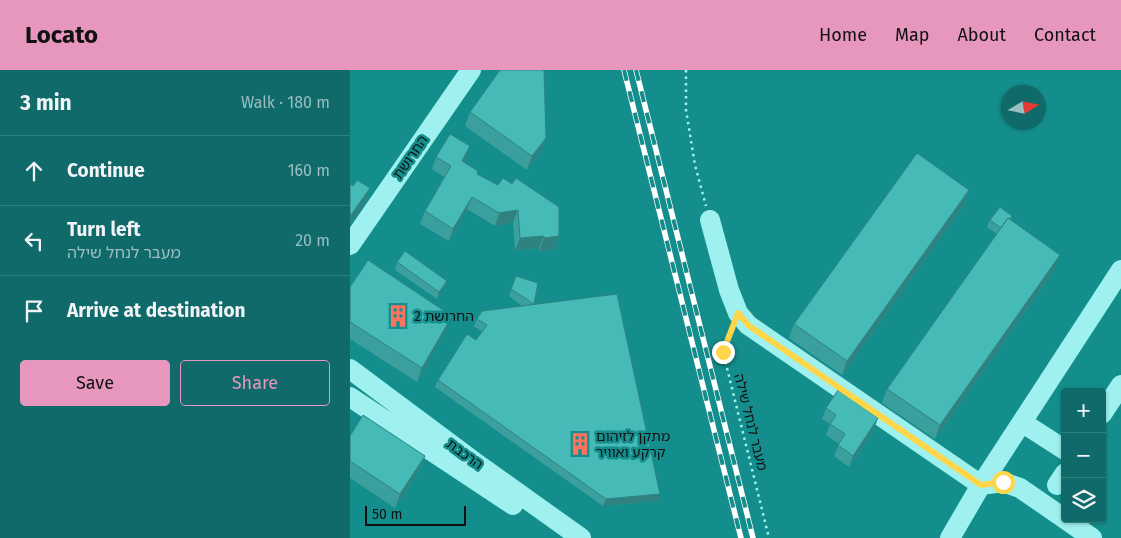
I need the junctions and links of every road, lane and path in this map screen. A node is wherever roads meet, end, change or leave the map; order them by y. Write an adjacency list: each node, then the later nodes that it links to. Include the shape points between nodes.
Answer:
1 (471, 70): 4 (street, החרושת)
2 (686, 70): 3 (path, via 686,110 695,165)
3 (710, 220): 6 (street)
4 (350, 245)
5 (1121, 270): 11 (street)
6 (738, 313): 13 (street, via 748,325); 18 (path, מעבר לנחל שילה, via 723,352)
7 (350, 369): 17 (street, הרכבת)
8 (1121, 385): 10 (street)
9 (350, 397): 16 (street)
10 (1106, 408)
11 (1023, 423): 12 (street); 13 (street)
12 (1061, 447)
13 (981, 485): 14 (street, via 1003,482 1020,488); 19 (street)
14 (1061, 516)
15 (1071, 523): 20 (street)
16 (562, 538)
17 (581, 538)
18 (769, 538)
19 (950, 538)
20 (1092, 538)

